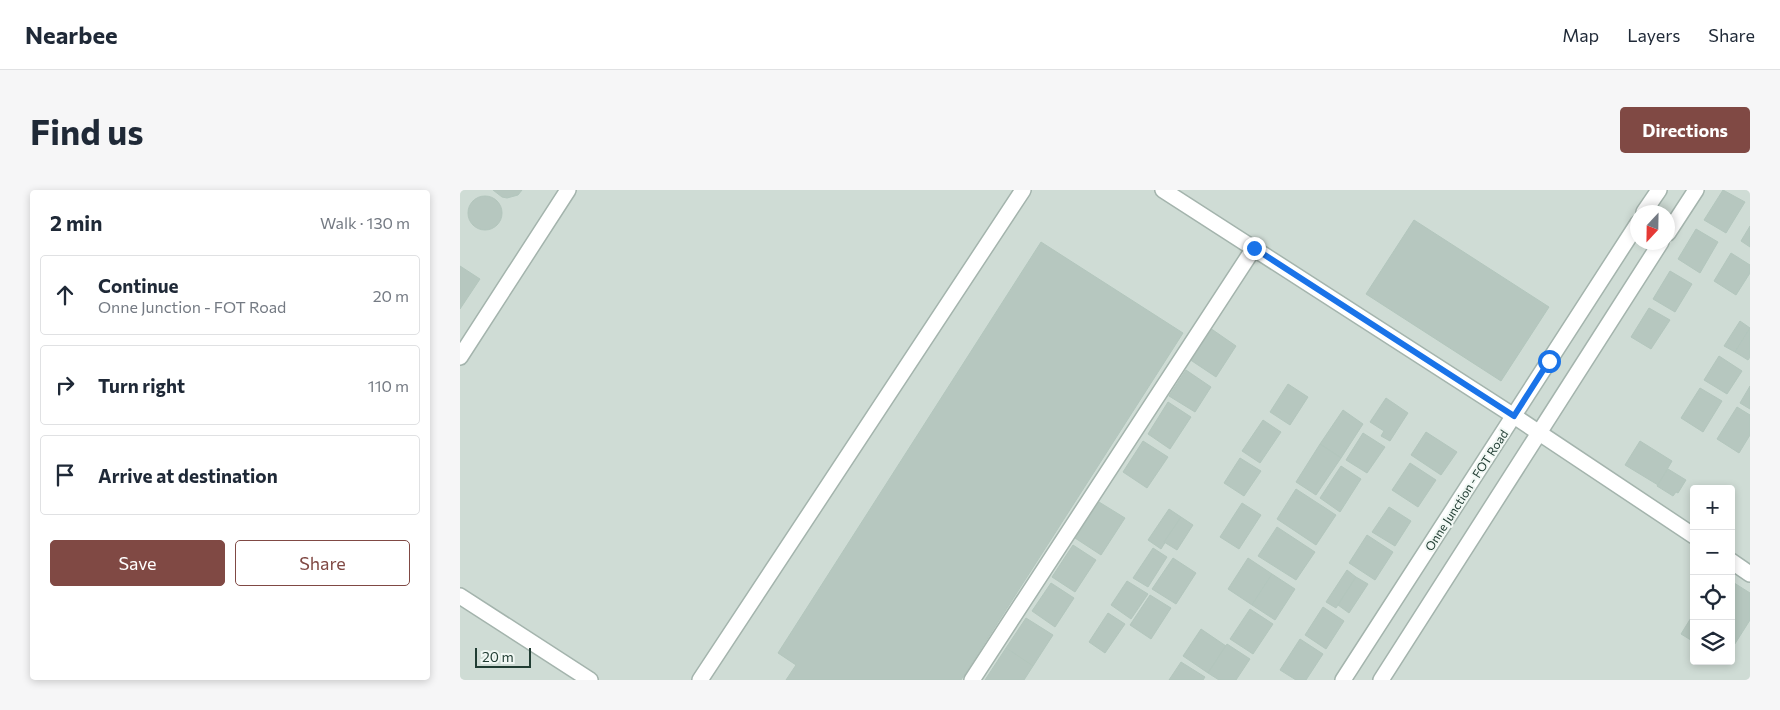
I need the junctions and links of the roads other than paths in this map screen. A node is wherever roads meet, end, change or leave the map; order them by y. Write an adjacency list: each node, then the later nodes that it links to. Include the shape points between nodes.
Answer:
1 (568, 190): 11 (street)
2 (1023, 190): 19 (street)
3 (1163, 190): 9 (street)
4 (1659, 190): 6 (street)
5 (1696, 190): 7 (street)
6 (1649, 205)
7 (1675, 222)
8 (1630, 235): 12 (street, Onne Junction - FOT Road)
9 (1254, 248): 12 (street); 20 (street)
10 (1657, 250): 13 (street)
11 (460, 356)
12 (1514, 416): 13 (street); 21 (street, Onne Junction - FOT Road)
13 (1539, 434): 14 (street); 22 (street)
14 (1690, 533)
15 (1735, 564): 16 (street)
16 (1750, 574)
17 (460, 596): 18 (street)
18 (590, 680)
19 (700, 680)
20 (972, 680)
21 (1343, 680)
22 (1381, 680)

